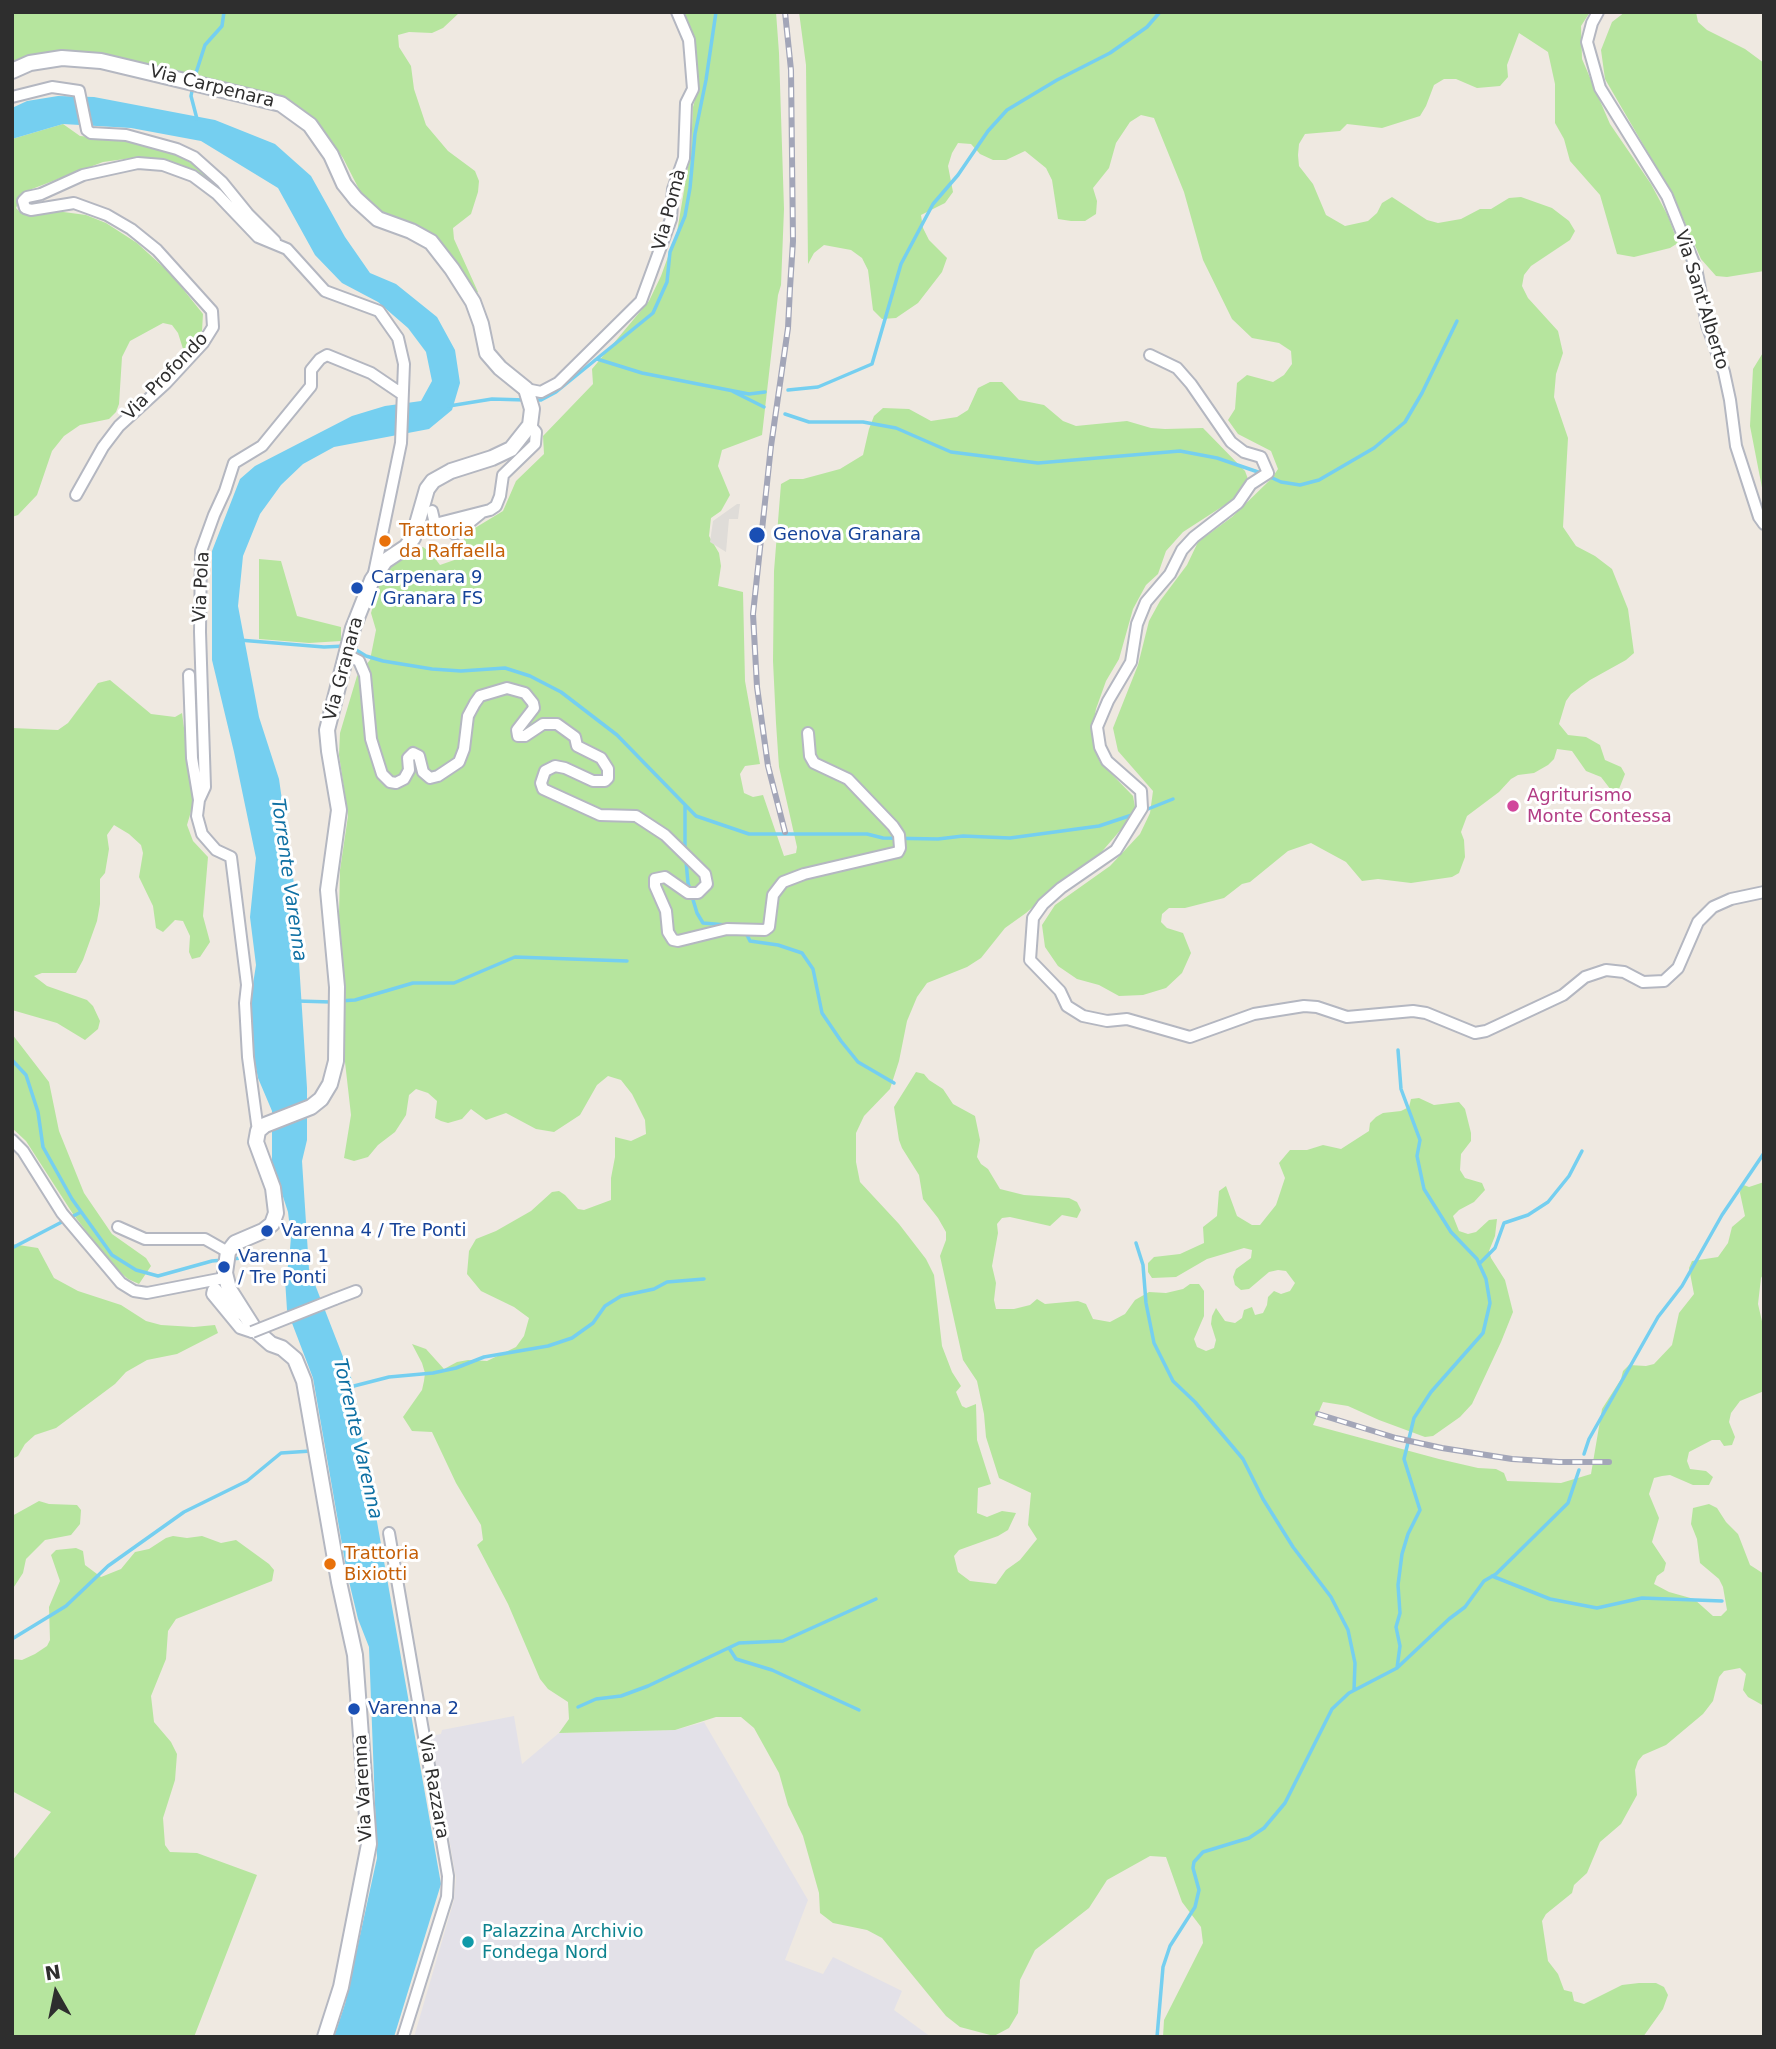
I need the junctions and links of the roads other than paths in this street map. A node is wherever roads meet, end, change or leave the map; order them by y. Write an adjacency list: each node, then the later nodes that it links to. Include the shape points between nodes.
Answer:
1 (677, 12): 9 (street, Via Pomà, via 689,40 693,89 686,103 684,158 673,189 671,219 641,301 558,383)
2 (1598, 12): 14 (street, Via Sant'Alberto, via 1587,42 1600,88 1667,196 1696,268 1707,325 1724,372 1735,446)
3 (12, 71): 9 (street, Via Carpenara, via 62,58 101,61 281,104 310,125 356,199 378,219 431,242 473,302 487,353)
4 (12, 97): 5 (street, Via Profondo, via 52,87 79,91 87,130 156,142 194,157)
5 (279, 246): 6 (street, Via Profondo, via 325,291); 11 (street, Via Profondo, via 258,237 193,176 163,166 138,163 83,175 23,201 31,210 74,203 107,215 157,250 212,311 213,327 203,343 119,426)
6 (356, 302): 8 (street, Via Granara, via 379,311 398,338 404,364)
7 (1150, 355): 21 (street, via 1177,368 1231,442 1261,457 1268,473 1182,550 1170,575 1146,602 1130,662 1097,727 1107,761 1141,791 1142,808 1116,850 1061,888 1033,918 1030,960 1060,991 1067,1006 1083,1016 1127,1019 1190,1037 1254,1014 1304,1006 1347,1017 1426,1013 1475,1033 1563,995 1585,977 1606,970 1624,972 1643,982 1664,981 1678,968 1698,922 1713,907)
8 (402, 394): 16 (street, Via Granara, via 401,443); 20 (street, Via Pola, via 371,373 327,355 311,370 311,386 262,446 234,463 201,551 205,787)
9 (529, 398): 10 (street)
10 (530, 425): 13 (street, via 536,432 535,444 503,475 496,506); 16 (street, via 511,449 433,481 413,538 385,561)
11 (76, 495)
12 (432, 511): 13 (street, via 435,524)
13 (483, 512): 15 (street)
14 (1764, 524)
15 (455, 534)
16 (372, 580): 17 (street, Via Granara)
17 (346, 655): 19 (street, via 359,661 365,675 371,739 382,774 390,782 404,779 413,753 430,778 459,762 475,703 480,696 507,688 525,693 533,703 518,736 543,724 557,724 575,737 578,746 601,758 608,769 605,781 585,779 555,766 545,771 543,789 600,815 636,816 665,835 705,874 708,884 693,894 666,877 655,879 668,932 678,941 727,929 765,930 773,895 783,882 898,852 899,835 893,826 848,779 814,762); 22 (street, Via Granara, via 327,730 340,810 328,890 337,987 336,1061 321,1099)
18 (189, 675): 20 (street, Via Pola, via 192,758)
19 (808, 733)
20 (199, 800): 22 (street, Via Pola, via 202,834 216,850 231,857 247,985 247,1047)
21 (1764, 892)
22 (262, 1128): 25 (street, via 256,1142 276,1213 272,1224 235,1243)
23 (12, 1140): 26 (street, via 62,1213 121,1283 146,1293)
24 (118, 1227): 25 (street, via 145,1239 205,1239)
25 (228, 1252): 26 (street)
26 (225, 1275): 28 (street, Via Varenna)
27 (356, 1291): 28 (street, bridge, via 252,1332 240,1328 212,1290 237,1314)
28 (244, 1313): 30 (street, Via Varenna, via 255,1330 295,1359 304,1381 356,1668 369,1844 341,1987)
29 (389, 1533): 31 (street, Via Razzara, via 449,1876 447,1897)
30 (325, 2037)
31 (403, 2037)

